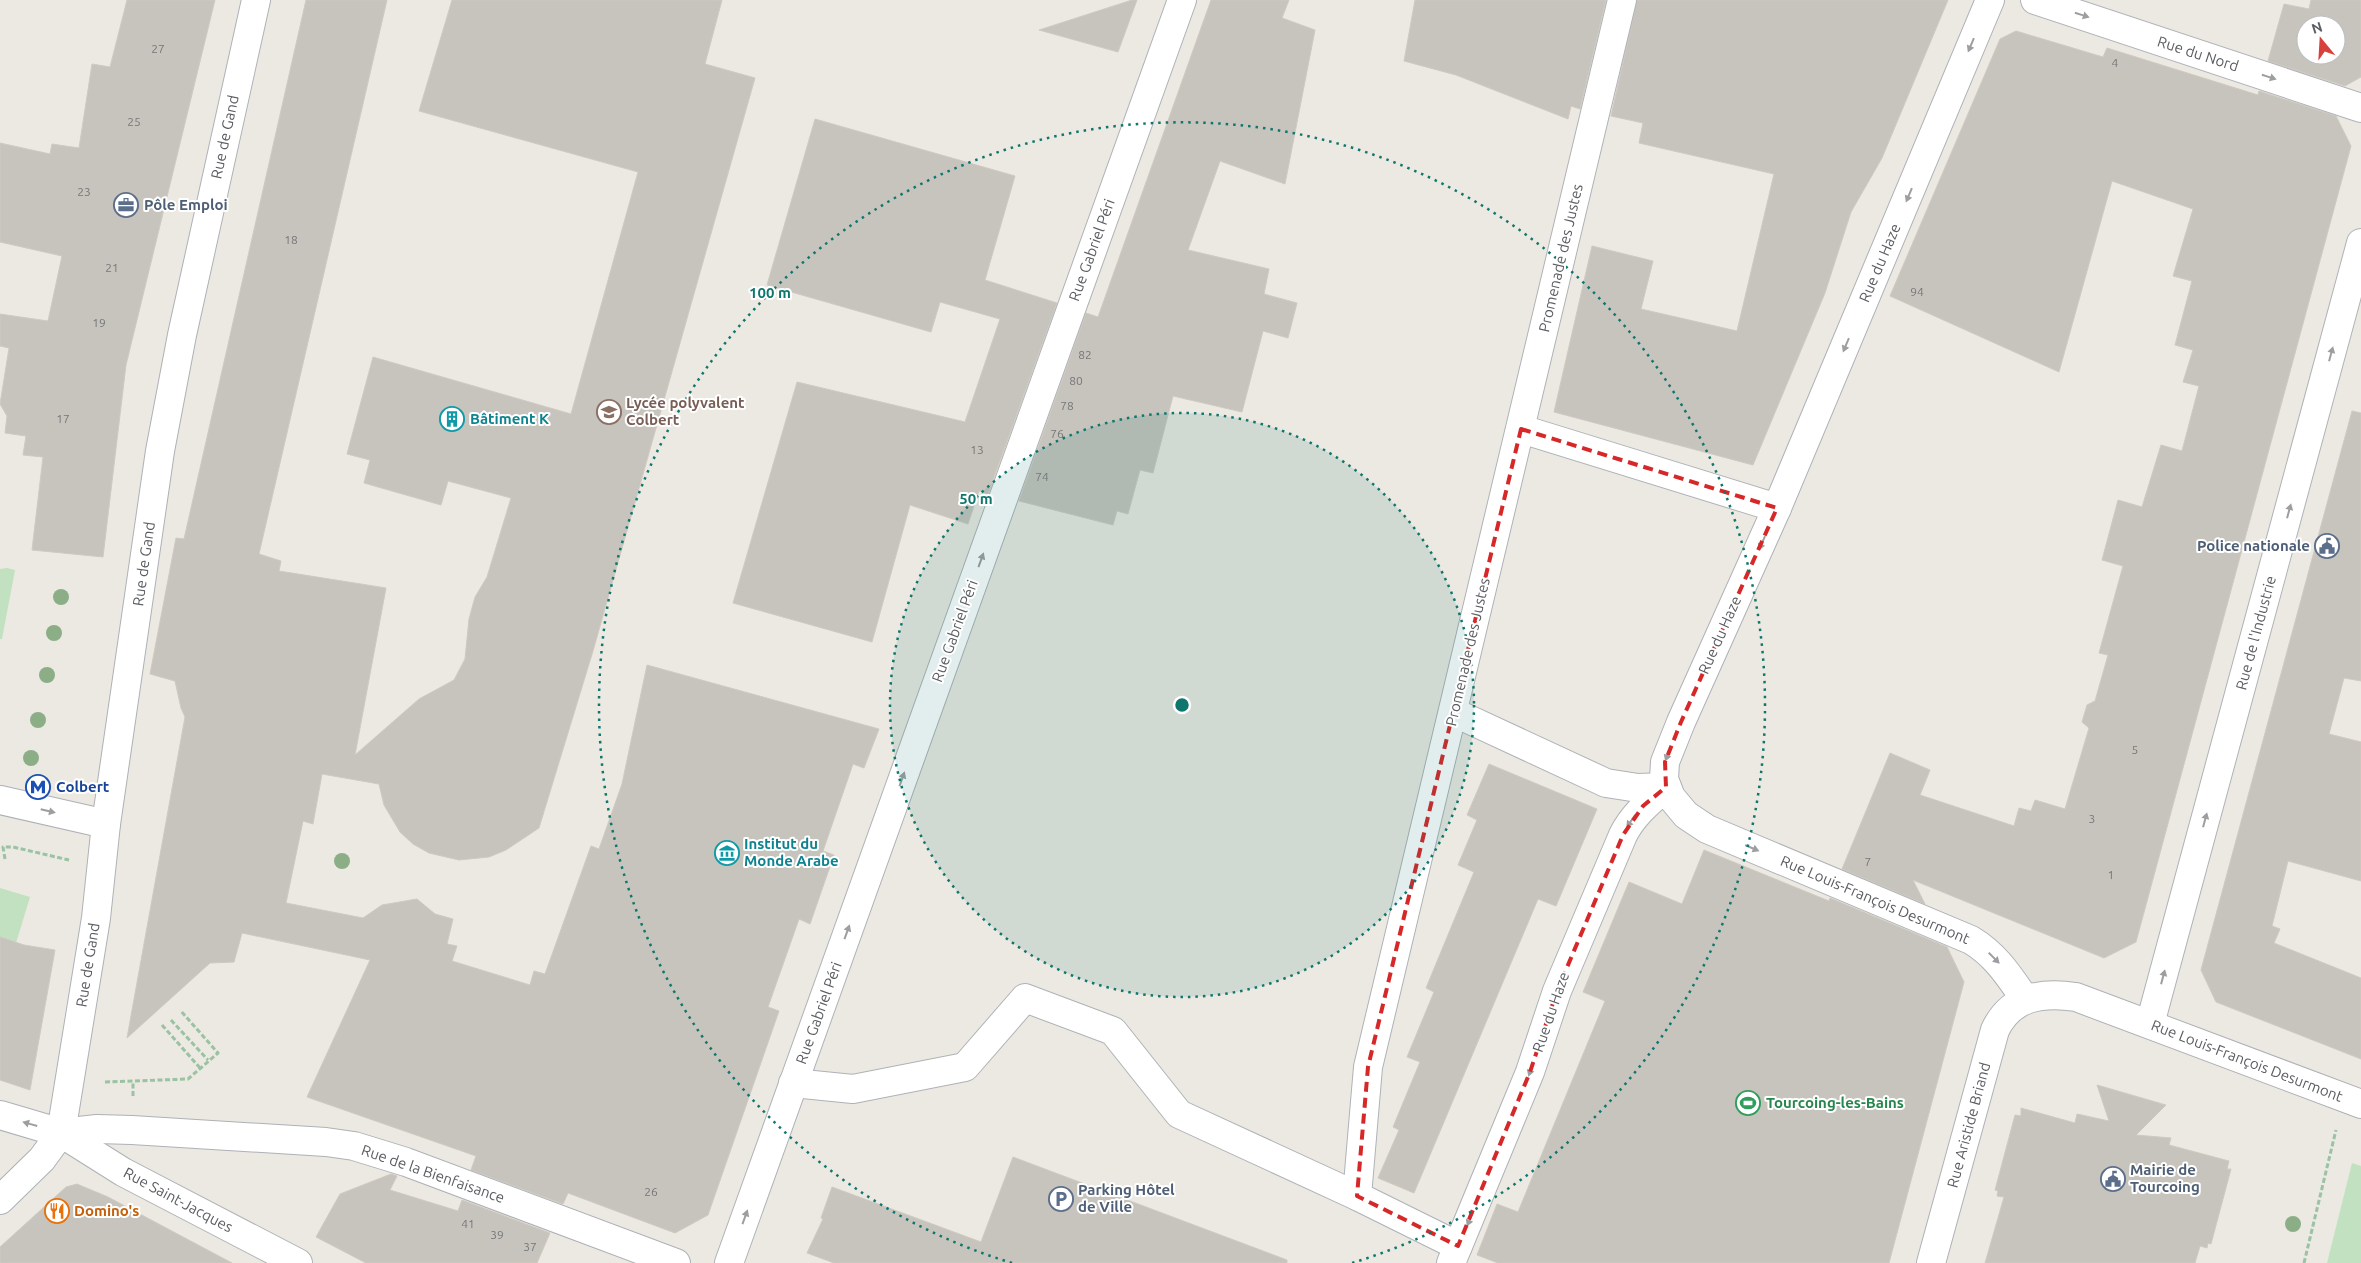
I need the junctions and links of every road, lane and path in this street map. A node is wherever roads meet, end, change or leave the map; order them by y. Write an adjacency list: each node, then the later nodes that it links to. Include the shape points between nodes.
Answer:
1 (256, 0): 14 (street, Rue de Gand, via 160,451)
2 (1182, 0): 25 (street, Rue Gabriel Péri, one-way to 2)
3 (1622, 0): 9 (street, Promenade des Justes)
4 (1990, 0): 10 (street, Rue du Haze, one-way to 10)
5 (2035, 0): 6 (street, Rue du Nord, one-way to 6)
6 (2361, 108)
7 (2361, 243): 8 (street, Rue de l'Industrie)
8 (2351, 317): 20 (street, Rue de l'Industrie, one-way to 8)
9 (1521, 429): 10 (street); 11 (street, Promenade des Justes)
10 (1777, 508): 12 (street, Rue du Haze, one-way to 12, via 1665,762)
11 (1453, 712): 12 (street, via 1606,783 1638,788); 29 (street, Promenade des Justes, via 1368,1068)
12 (1666, 787): 17 (street, Rue Louis-François Desurmont, one-way to 17, via 1686,815 1707,828 1977,944 2004,968); 31 (street, Rue du Haze, one-way to 31, via 1635,816 1623,835 1557,991 1530,1072)
13 (0, 800): 14 (street, one-way to 14)
14 (106, 824): 16 (street, Rue de Gand)
15 (5, 859): 16 (path, via 3,847 13,847)
16 (102, 865): 28 (street, Rue de Gand)
17 (2025, 1000): 20 (street, Rue Louis-François Desurmont, via 2059,994 2076,997); 35 (street, Rue Aristide Briand, via 2009,1008 1995,1030)
18 (180, 1010): 22 (path, via 218,1052)
19 (172, 1020): 22 (path)
20 (2150, 1024): 26 (street, Rue Louis-François Desurmont)
21 (162, 1025): 23 (path)
22 (208, 1060): 23 (path)
23 (200, 1068): 24 (path, via 188,1079)
24 (133, 1081)
25 (793, 1083): 29 (street, via 853,1089 965,1067 1025,998 1113,1030 1179,1114); 34 (street, Rue Gabriel Péri, one-way to 25)
26 (2352, 1101): 36 (path)
27 (0, 1115): 28 (street, one-way to 27)
28 (60, 1133): 30 (street, via 42,1159); 32 (street, Rue Saint-Jacques, via 123,1172); 33 (street, Rue de la Bienfaisance, via 132,1130 354,1146 406,1162)
29 (1357, 1196): 31 (street)
30 (0, 1200)
31 (1455, 1255)
32 (298, 1263)
33 (676, 1263)
34 (729, 1263)
35 (1931, 1263)
36 (2304, 1263)

